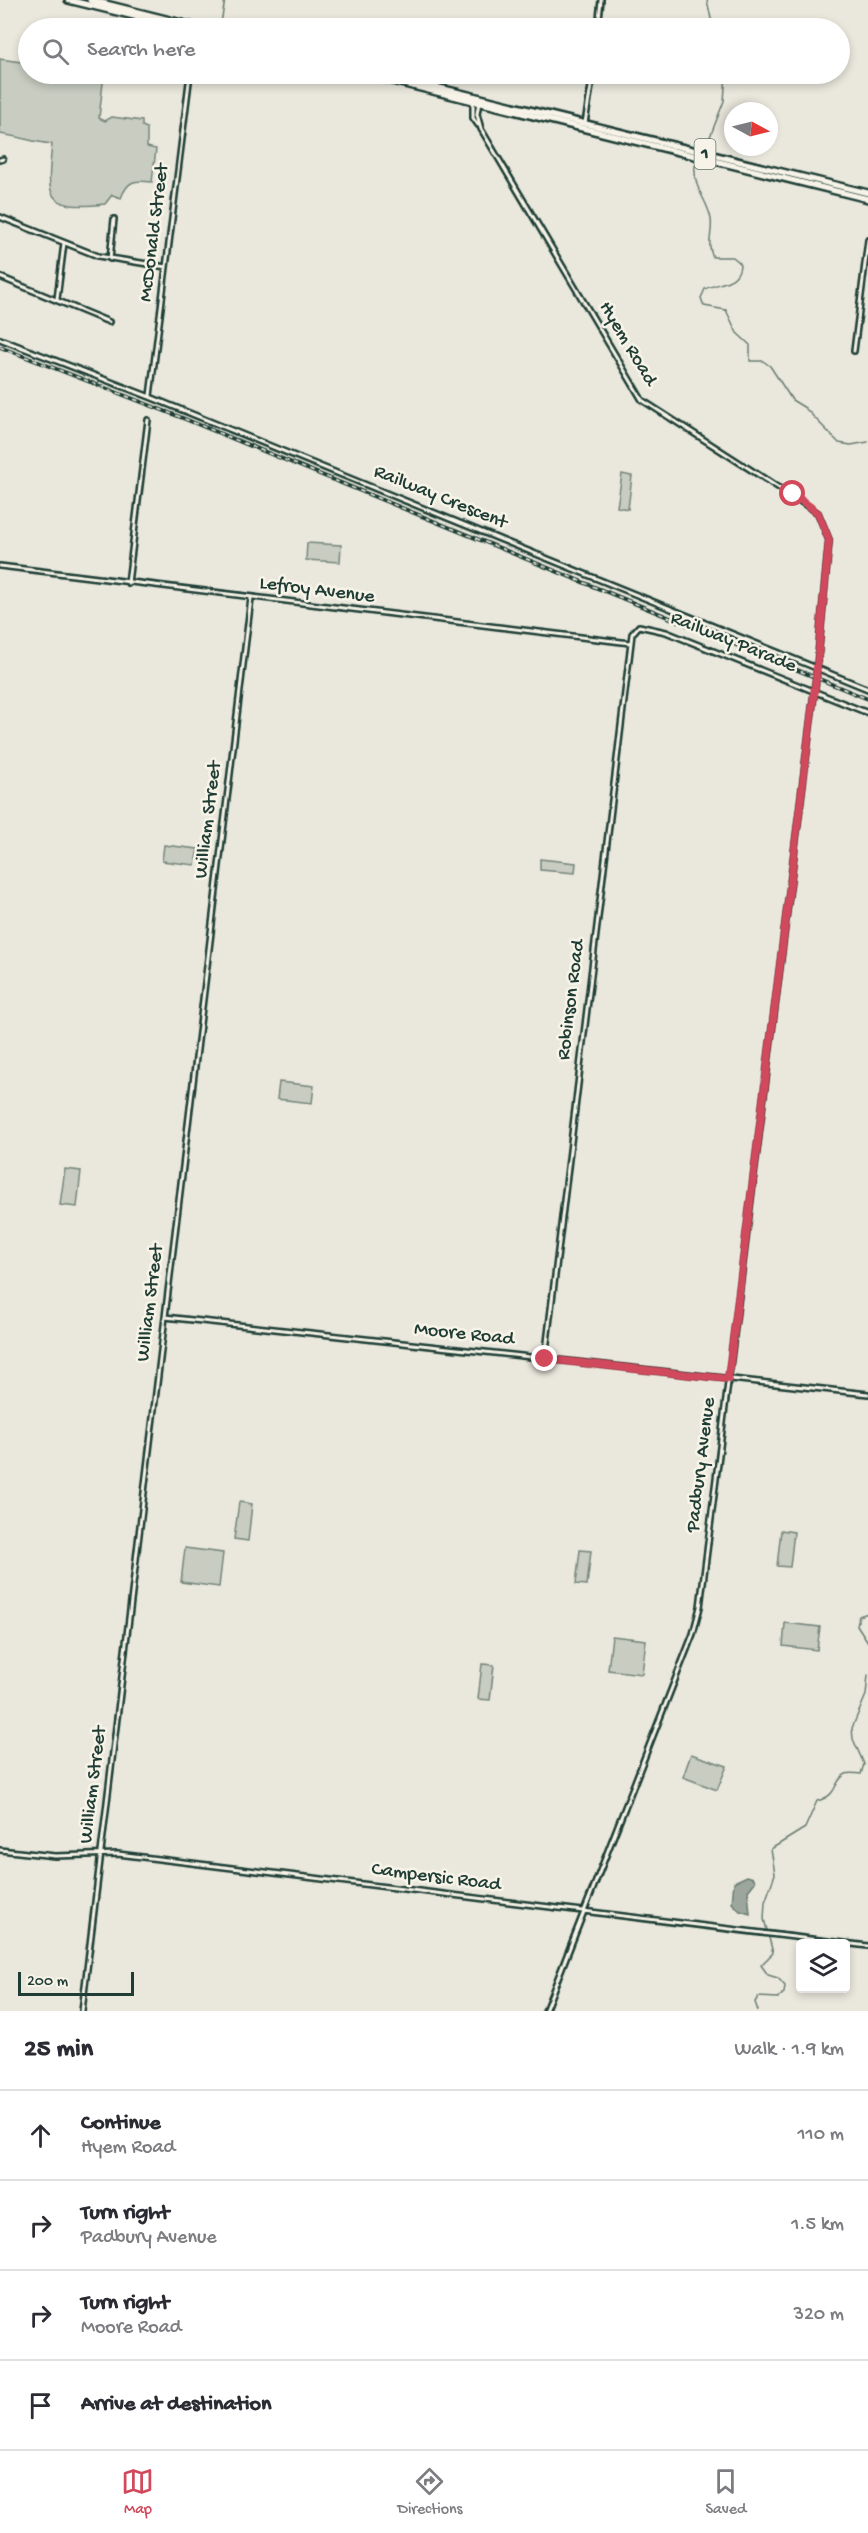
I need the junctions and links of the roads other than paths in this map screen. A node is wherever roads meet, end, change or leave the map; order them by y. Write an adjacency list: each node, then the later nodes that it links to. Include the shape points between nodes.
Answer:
1 (68, 0): 4 (highway)
2 (90, 0): 5 (highway)
3 (602, 0): 6 (street)
4 (142, 18)
5 (159, 18)
6 (599, 18)
7 (189, 84): 20 (street, McDonald Street)
8 (409, 84): 11 (highway, 1)
9 (420, 84): 11 (highway, 1)
10 (591, 84): 12 (street)
11 (476, 99): 12 (highway, 1); 28 (street, Hyem Road, via 481,129 642,399 818,513)
12 (584, 126): 13 (highway, 1); 14 (highway, 1)
13 (868, 193)
14 (868, 199)
15 (0, 217): 18 (street)
16 (114, 219): 19 (street)
17 (868, 240): 25 (street)
18 (64, 243): 19 (street); 22 (street)
19 (110, 259): 20 (street)
20 (166, 267): 26 (street, McDonald Street)
21 (0, 277): 22 (street)
22 (57, 299): 23 (street)
23 (109, 322)
24 (0, 339): 26 (street, Railway Crescent)
25 (854, 351)
26 (150, 397): 33 (street, Railway Crescent)
27 (148, 420): 30 (street)
28 (829, 540): 33 (street, Padbury Avenue)
29 (0, 566): 30 (street, Lefroy Avenue)
30 (128, 583): 31 (street, Lefroy Avenue)
31 (251, 598): 32 (street, Lefroy Avenue); 37 (street, William Street)
32 (630, 644): 35 (street, Railway Parade, via 639,626 649,627); 38 (street, Robinson Road)
33 (817, 667): 34 (street, Railway Crescent); 35 (street, Padbury Avenue)
34 (868, 689)
35 (814, 691): 36 (street, Railway Parade); 39 (street, Padbury Avenue)
36 (868, 713)
37 (165, 1317): 38 (street, Moore Road); 42 (street, William Street)
38 (545, 1359): 39 (street, Moore Road)
39 (728, 1379): 40 (street, Moore Road); 43 (street, Padbury Avenue, via 700,1607 693,1634)
40 (868, 1394)
41 (0, 1850): 42 (street, Campersic Road, via 56,1856)
42 (101, 1853): 43 (street, Campersic Road); 45 (street, William Street)
43 (584, 1911): 44 (street, Campersic Road); 46 (street, Padbury Avenue)
44 (868, 1946)
45 (82, 2011)
46 (545, 2011)

